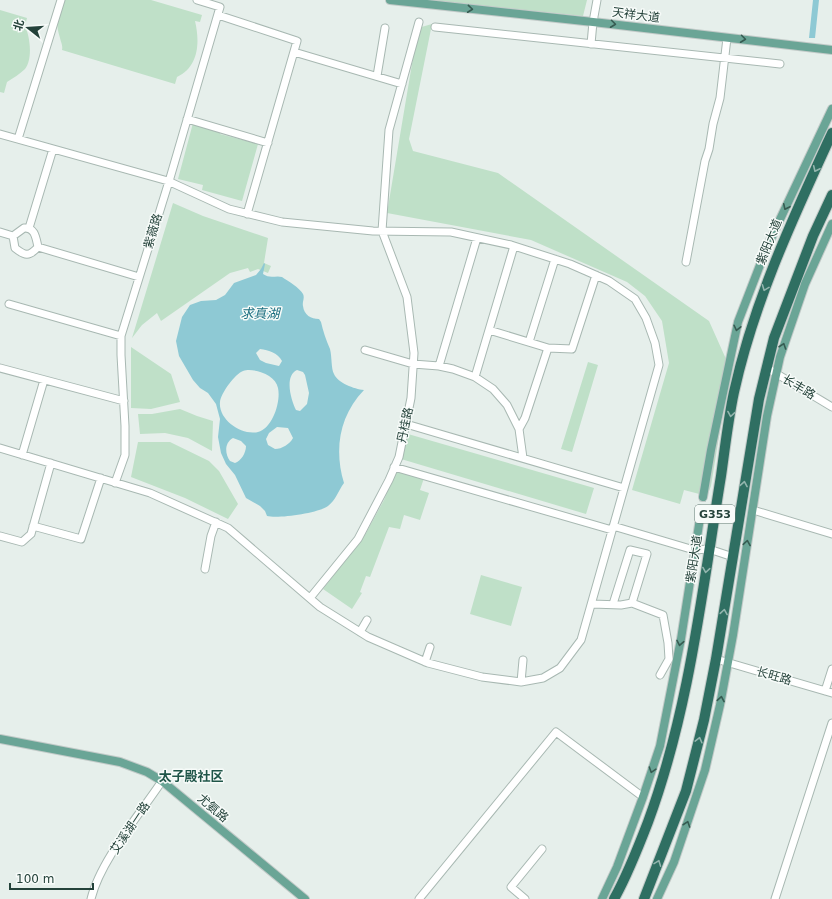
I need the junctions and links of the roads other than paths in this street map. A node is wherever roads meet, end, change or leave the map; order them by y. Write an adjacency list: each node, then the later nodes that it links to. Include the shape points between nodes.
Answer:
1 (59, 0): 22 (street)
2 (197, 0): 5 (street, via 220,7)
3 (390, 0): 7 (main road, 天祥大道, one-way to 7)
4 (597, 0): 7 (street)
5 (218, 15): 13 (street, via 297,41); 19 (street, 紫薇路)
6 (419, 22): 17 (street)
7 (593, 22): 10 (main road, 天祥大道, one-way to 10); 11 (street)
8 (436, 27): 11 (street)
9 (385, 28): 16 (street)
10 (727, 38): 12 (main road, 天祥大道, one-way to 12); 14 (street)
11 (591, 44): 14 (street)
12 (832, 50)
13 (294, 52): 16 (street); 23 (street)
14 (725, 58): 15 (street); 37 (street, via 720,98)
15 (780, 64)
16 (376, 76): 17 (street)
17 (402, 84): 30 (street, via 390,130)
18 (832, 109): 65 (main road, one-way to 65, via 767,247 738,322)
19 (187, 119): 23 (street); 25 (street, 紫薇路)
20 (832, 133): 73 (highway, 紫阳大道 / G353, one-way to 73, via 786,234 760,300 746,345 734,394)
21 (0, 134): 22 (street)
22 (18, 139): 24 (street)
23 (268, 142): 27 (street)
24 (52, 149): 25 (street); 29 (street)
25 (168, 182): 27 (street, via 229,209); 39 (street, 紫薇路)
26 (832, 195): 49 (highway, G353, via 796,277 774,338)
27 (247, 214): 30 (street, via 282,222)
28 (832, 224): 50 (main road, one-way to 28, via 805,284)
29 (29, 228): 32 (street, via 24,228); 35 (street, via 35,235)
30 (382, 231): 33 (street, via 451,232); 46 (street, 丹桂路, via 407,297)
31 (0, 232): 32 (street)
32 (13, 236): 35 (street, via 15,248 22,254 27,255)
33 (477, 238): 34 (street); 47 (street)
34 (514, 246): 36 (street); 41 (street)
35 (38, 247): 39 (street)
36 (555, 259): 38 (street); 43 (street)
37 (686, 262)
38 (596, 275): 44 (street, via 572,349); 64 (street, via 635,299 646,318 655,343 659,365)
39 (139, 277): 42 (street, 紫薇路)
40 (9, 304): 42 (street)
41 (489, 330): 43 (street); 51 (street)
42 (121, 336): 53 (street, 紫薇路)
43 (529, 342): 44 (street)
44 (548, 348): 56 (street, via 526,418)
45 (365, 350): 46 (street)
46 (414, 364): 47 (street); 55 (street, 丹桂路)
47 (440, 366): 51 (street)
48 (0, 368): 52 (street)
49 (767, 368): 50 (street, 长丰路); 75 (highway, G353, one-way to 49, via 759,399)
50 (776, 373): 54 (street, 长丰路); 66 (main road)
51 (475, 377): 56 (street, via 493,389 507,405)
52 (44, 380): 53 (street); 58 (street)
53 (124, 401): 63 (street, 紫薇路, via 124,455)
54 (832, 407)
55 (406, 424): 59 (street); 61 (street, 丹桂路, via 399,457)
56 (519, 429): 59 (street)
57 (0, 448): 58 (street)
58 (22, 455): 60 (street)
59 (523, 458): 64 (street)
60 (51, 463): 62 (street); 69 (street)
61 (394, 467): 70 (street); 77 (street, 丹桂路, via 358,539)
62 (101, 478): 63 (street); 69 (street, via 81,539)
63 (115, 483): 68 (street, via 150,493)
64 (624, 488): 70 (street)
65 (703, 497)
66 (753, 510): 71 (street); 87 (main road, one-way to 66)
67 (701, 512): 74 (main road)
68 (216, 522): 76 (street); 77 (street, via 228,528)
69 (33, 526): 72 (street, via 31,534 22,542)
70 (613, 528): 74 (street); 79 (street)
71 (832, 534)
72 (0, 536)
73 (709, 549): 74 (street); 75 (street, via 730,556); 102 (highway, 紫阳大道 / G353, one-way to 102, via 693,652 672,747 640,842)
74 (694, 550): 95 (main road, one-way to 95, via 681,639 660,746)
75 (731, 564): 84 (highway, G353, one-way to 75)
76 (206, 569)
77 (310, 598): 82 (street)
78 (632, 603): 80 (street); 80 (street, via 647,554 630,550); 89 (street, via 663,614 669,659)
79 (592, 604): 80 (street); 90 (street, via 581,640 560,668 543,678)
80 (613, 604)
81 (367, 620): 82 (street)
82 (360, 632): 86 (street)
83 (430, 647): 86 (street)
84 (716, 659): 87 (street, 长旺路); 103 (highway, G353, one-way to 84, via 686,791)
85 (522, 660): 90 (street)
86 (425, 662): 90 (street, via 482,677)
87 (728, 662): 91 (street, 长旺路); 104 (main road, one-way to 87, via 674,862 705,770)
88 (832, 669): 91 (street)
89 (660, 675)
90 (521, 682)
91 (829, 692)
92 (832, 723): 105 (street)
93 (0, 738): 94 (main road, 尤氨路, via 120,762 147,772)
94 (162, 781): 97 (street, 艾溪湖一路, via 103,870); 98 (main road, 尤氨路)
95 (643, 797): 99 (street, via 556,732); 101 (main road)
96 (542, 849): 100 (street, via 511,887)
97 (91, 899)
98 (305, 899)
99 (419, 899)
100 (525, 899)
101 (602, 899)
102 (614, 899)
103 (644, 899)
104 (657, 899)
105 (775, 899)

